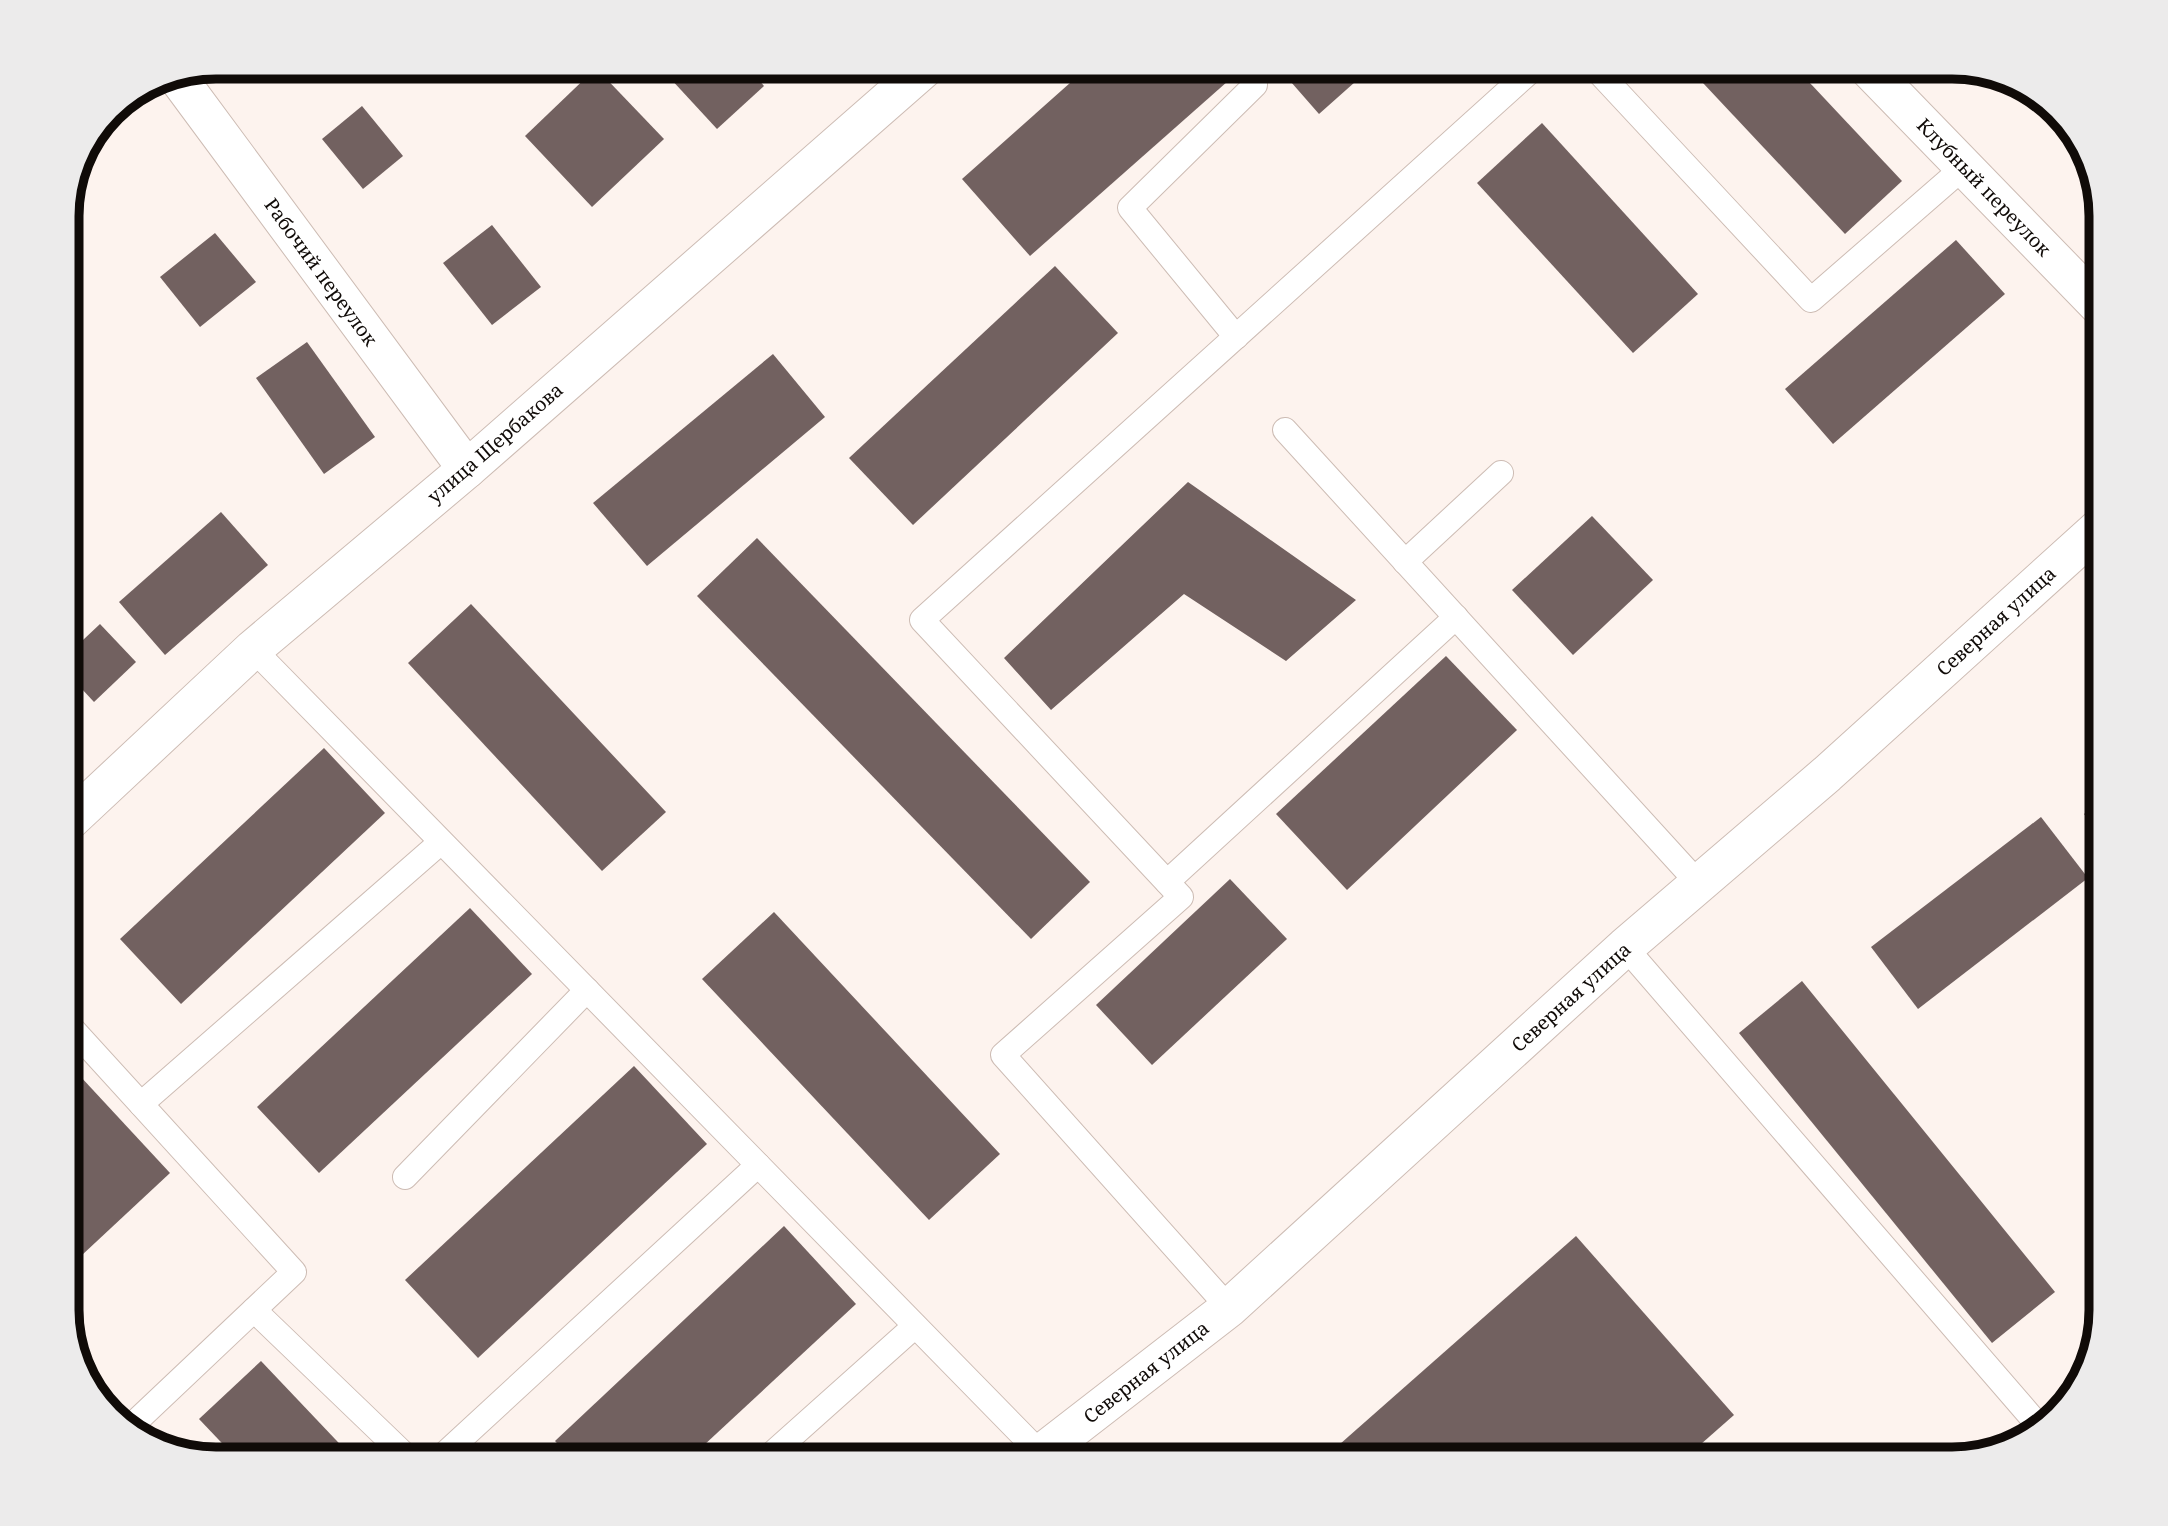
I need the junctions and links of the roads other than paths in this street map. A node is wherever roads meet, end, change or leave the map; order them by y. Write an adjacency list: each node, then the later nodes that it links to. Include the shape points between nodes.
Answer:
1 (912, 79): 11 (street, улица Щербакова)
2 (1522, 79): 9 (lane)
3 (1605, 79): 7 (lane, via 1811,300)
4 (1879, 79): 7 (street, Клубный переулок)
5 (181, 83): 11 (street, Рабочий переулок)
6 (1255, 85): 9 (lane, via 1130,208)
7 (1964, 167): 8 (street, Клубный переулок)
8 (2089, 295)
9 (1236, 337): 19 (lane, via 922,620)
10 (1285, 430): 14 (lane)
11 (467, 469): 16 (street, улица Щербакова)
12 (1501, 473): 14 (lane)
13 (2089, 538): 20 (street, Северная улица)
14 (1405, 562): 15 (lane)
15 (1456, 617): 19 (lane); 20 (lane)
16 (253, 649): 17 (street, улица Щербакова); 18 (lane)
17 (79, 812)
18 (441, 842): 22 (lane); 24 (lane)
19 (1167, 882): 27 (lane, via 1181,897 1003,1055)
20 (1699, 884): 21 (street, Северная улица)
21 (1625, 947): 27 (street, Северная улица); 30 (lane)
22 (587, 990): 25 (lane); 26 (lane)
23 (79, 1036): 24 (lane)
24 (141, 1104): 28 (lane, via 294,1272)
25 (758, 1165): 29 (lane); 33 (lane)
26 (405, 1177)
27 (1228, 1308): 36 (street, Северная улица)
28 (254, 1310): 31 (lane); 32 (lane)
29 (915, 1326): 34 (lane); 35 (lane)
30 (2034, 1420)
31 (136, 1421)
32 (396, 1447)
33 (453, 1447)
34 (780, 1447)
35 (1029, 1447)
36 (1051, 1447)

